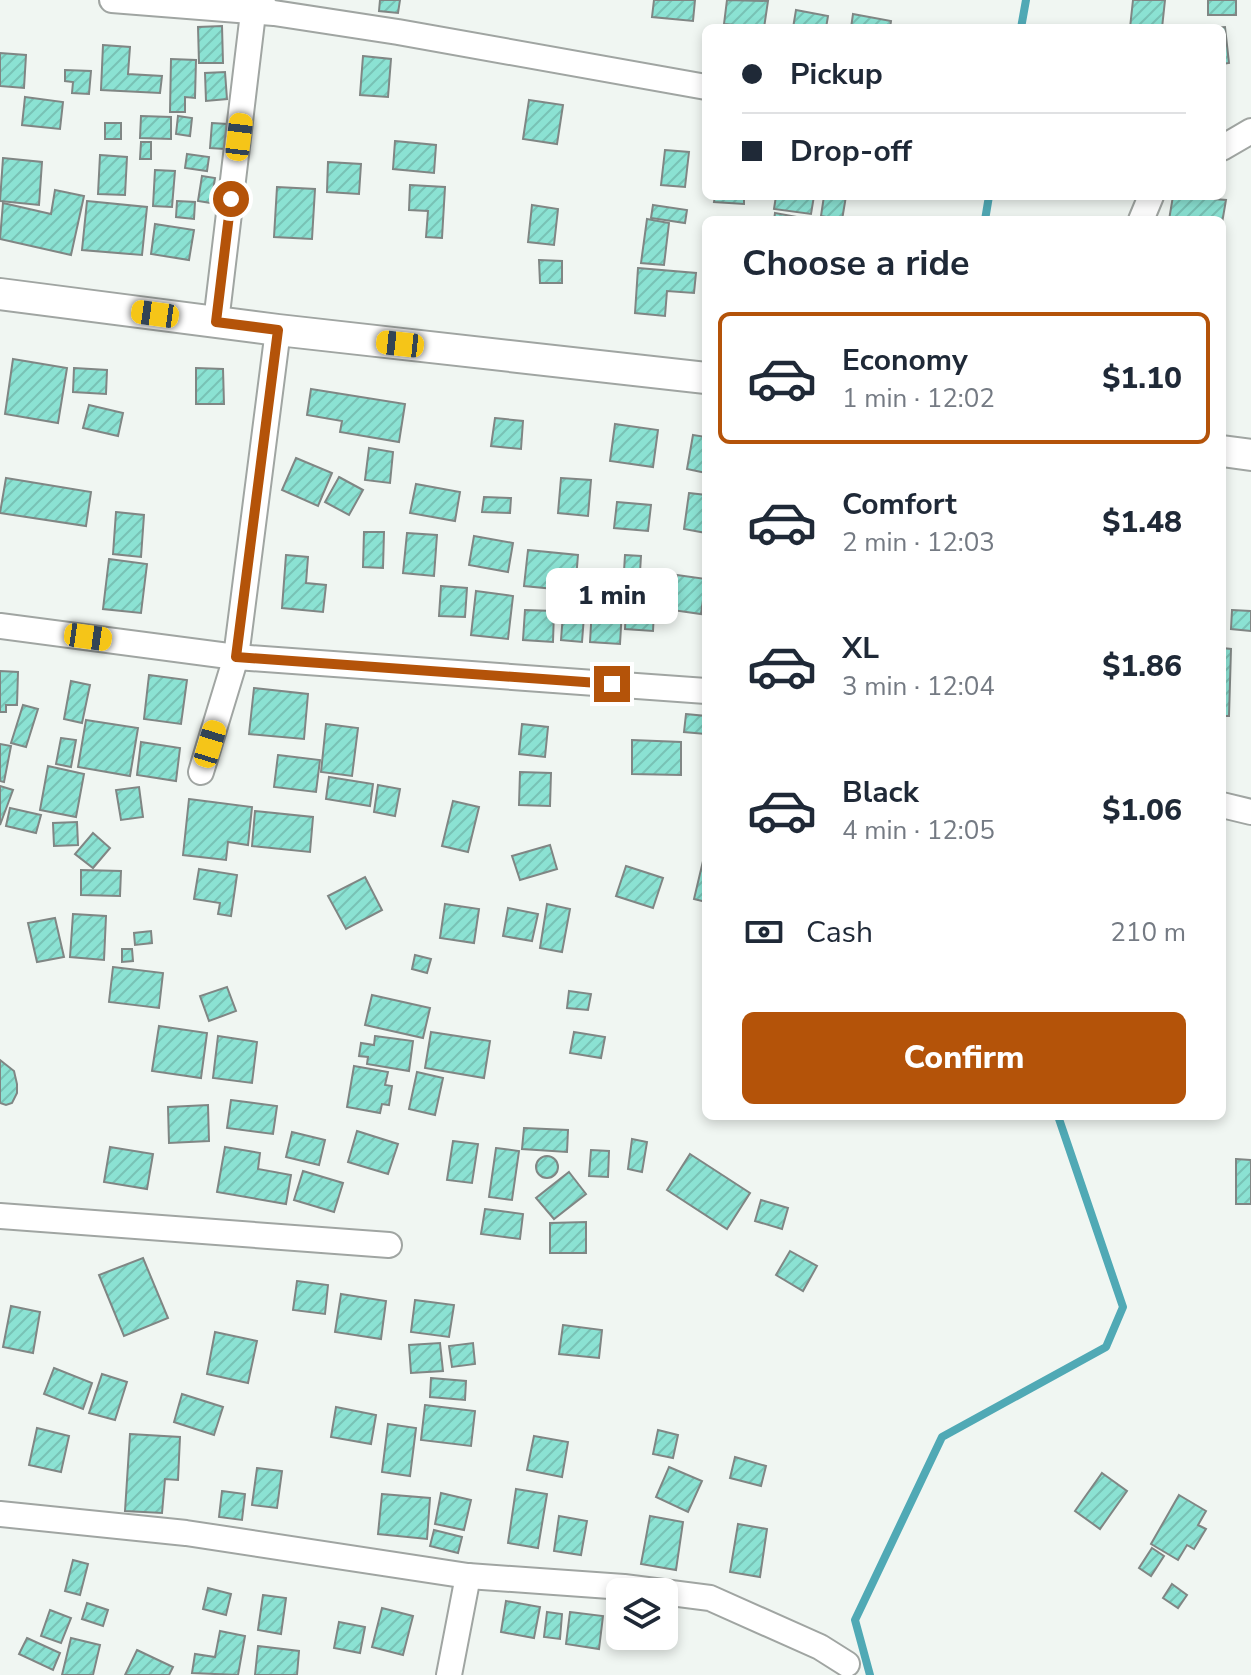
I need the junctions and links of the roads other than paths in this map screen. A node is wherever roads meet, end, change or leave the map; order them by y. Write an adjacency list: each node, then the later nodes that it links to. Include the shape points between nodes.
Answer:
1 (112, 0): 2 (street)
2 (260, 7): 3 (street); 7 (street)
3 (702, 86)
4 (1251, 131): 5 (street)
5 (1226, 146)
6 (0, 294): 7 (street)
7 (216, 322): 8 (street)
8 (278, 330): 9 (street); 13 (street)
9 (702, 378)
10 (1226, 452): 11 (street)
11 (1251, 455)
12 (0, 626): 13 (street)
13 (236, 657): 14 (street); 15 (street)
14 (702, 691)
15 (201, 772)
16 (1226, 806): 17 (street)
17 (1251, 812)
18 (0, 1216): 19 (street)
19 (389, 1245)
20 (0, 1514): 21 (street, via 186,1533)
21 (468, 1576): 22 (street, via 710,1598); 23 (street)
22 (847, 1664)
23 (449, 1675)

